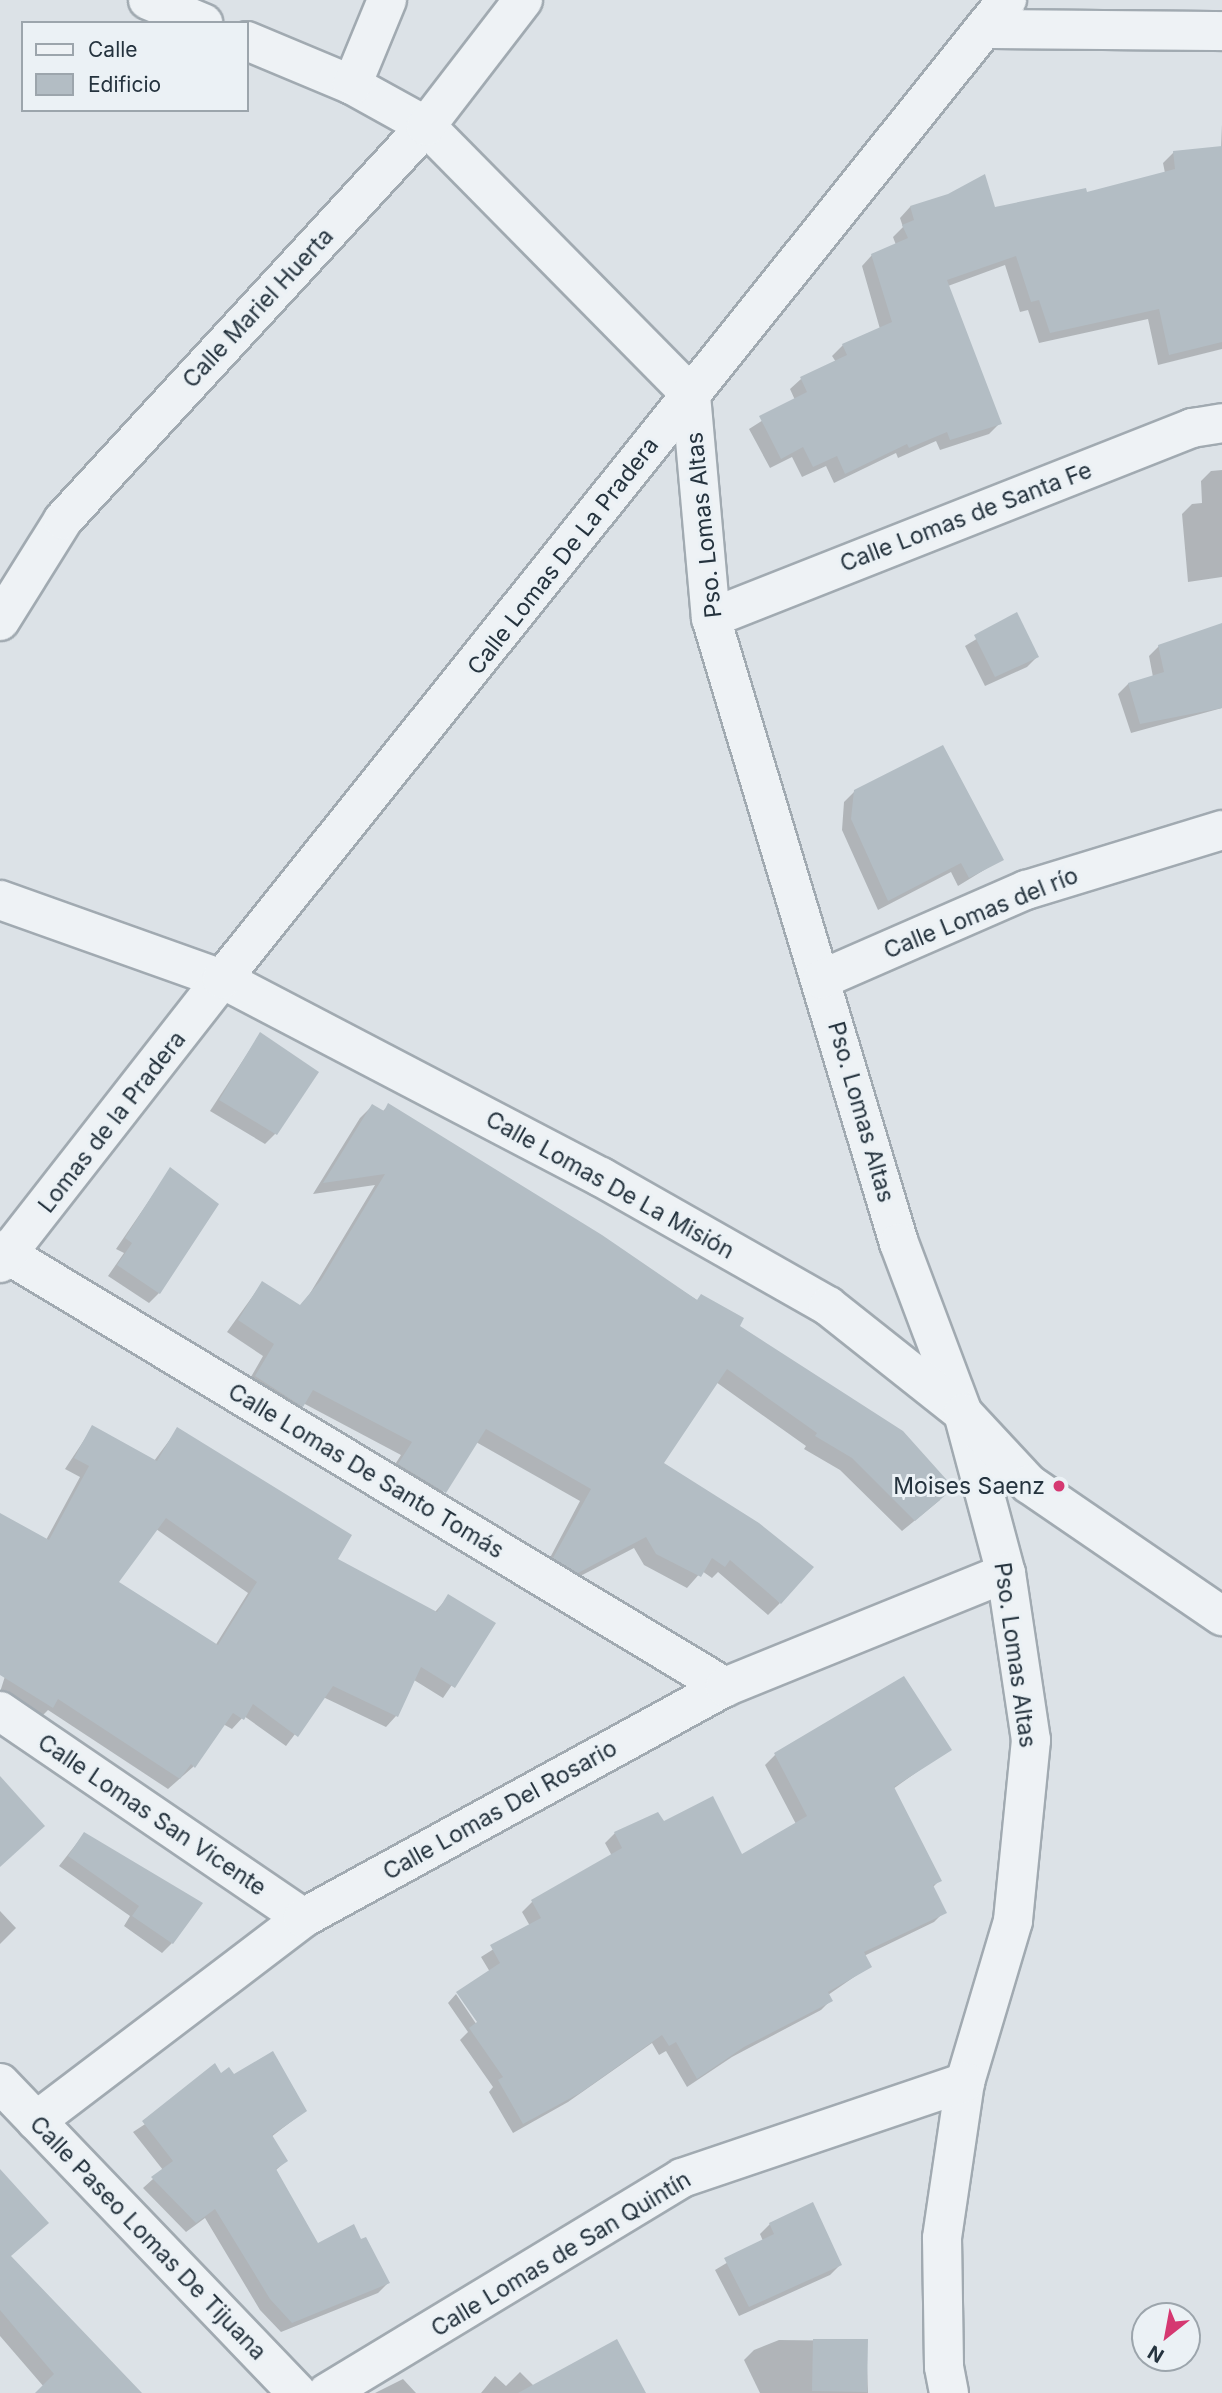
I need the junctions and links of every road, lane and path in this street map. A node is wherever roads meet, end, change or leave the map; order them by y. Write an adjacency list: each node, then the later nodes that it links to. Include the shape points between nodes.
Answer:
1 (148, 0): 5 (street)
2 (387, 0): 8 (street)
3 (523, 0): 9 (street, Calle Mariel Huerta)
4 (995, 15): 6 (street); 10 (street, Calle Lomas De La Pradera)
5 (198, 21)
6 (1222, 31)
7 (248, 41): 8 (street)
8 (352, 85): 9 (street)
9 (426, 126): 10 (street); 13 (street, Calle Mariel Huerta, via 63,520)
10 (691, 395): 12 (street, Pso. Lomas Altas); 16 (street, Calle Lomas De La Pradera)
11 (1222, 423): 12 (street, Calle Lomas de Santa Fe, via 1192,428)
12 (711, 618): 17 (street, Pso. Lomas Altas)
13 (0, 621)
14 (1222, 830): 17 (street, Calle Lomas del río, via 1026,890)
15 (0, 900): 16 (street, Calle Lomas De La Misión)
16 (222, 979): 18 (street, Lomas de la Pradera); 19 (street, Calle Lomas De La Misión, via 601,1177 828,1306)
17 (822, 979): 19 (street, Pso. Lomas Altas, via 899,1243)
18 (2, 1256): 22 (street, Calle Lomas De Santo Tomás)
19 (963, 1413): 20 (street, Pso. Lomas Altas); 21 (street, Calle Lomas De La Misión, via 1029,1484)
20 (1006, 1573): 22 (street, Calle Lomas Del Rosario); 26 (street, Pso. Lomas Altas, via 1031,1740 1013,1921)
21 (1222, 1616)
22 (724, 1687): 24 (street, Calle Lomas Del Rosario)
23 (0, 1711): 24 (street, Calle Lomas San Vicente)
24 (303, 1918): 27 (street, Calle Lomas Del Rosario)
25 (0, 2082): 27 (street, Calle Paseo Lomas De Tijuana)
26 (965, 2082): 29 (street, Calle Lomas de San Quintín, via 682,2178); 30 (street, Pso. Lomas Altas, via 942,2238 944,2367)
27 (36, 2121): 28 (street, Calle Paseo Lomas De Tijuana)
28 (297, 2393)
29 (327, 2393)
30 (949, 2393)

